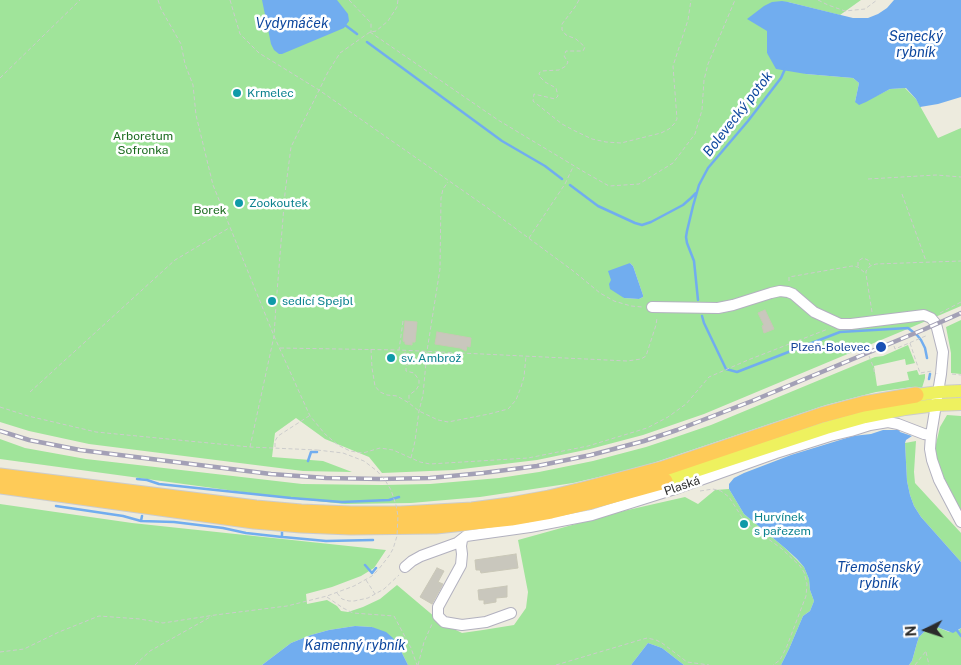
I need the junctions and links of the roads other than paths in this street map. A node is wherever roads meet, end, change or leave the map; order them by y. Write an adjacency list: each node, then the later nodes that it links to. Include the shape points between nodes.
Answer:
1 (652, 307): 3 (street, via 718,308 780,291 799,298 814,312 840,324 931,318 936,324 943,352)
2 (961, 391): 3 (main road, Plaská)
3 (939, 392): 4 (main road, Plaská); 6 (street)
4 (916, 395): 8 (highway, Plaská, via 822,415)
5 (961, 404): 6 (main road, Plaská)
6 (936, 405): 7 (street); 8 (main road, Plaská, via 865,417)
7 (931, 435): 11 (street, via 932,460); 12 (street, Plaská, via 888,422 870,425 592,515 466,536)
8 (663, 475): 9 (highway, via 510,505 401,514 266,509); 10 (highway, via 589,502 551,511 436,526 368,527 254,521)
9 (0, 476)
10 (0, 486)
11 (961, 522)
12 (462, 540): 13 (street, Plaská, via 421,556); 14 (street, via 460,565 440,604 438,616 444,622 462,625 486,622)
13 (405, 567)
14 (510, 613)

